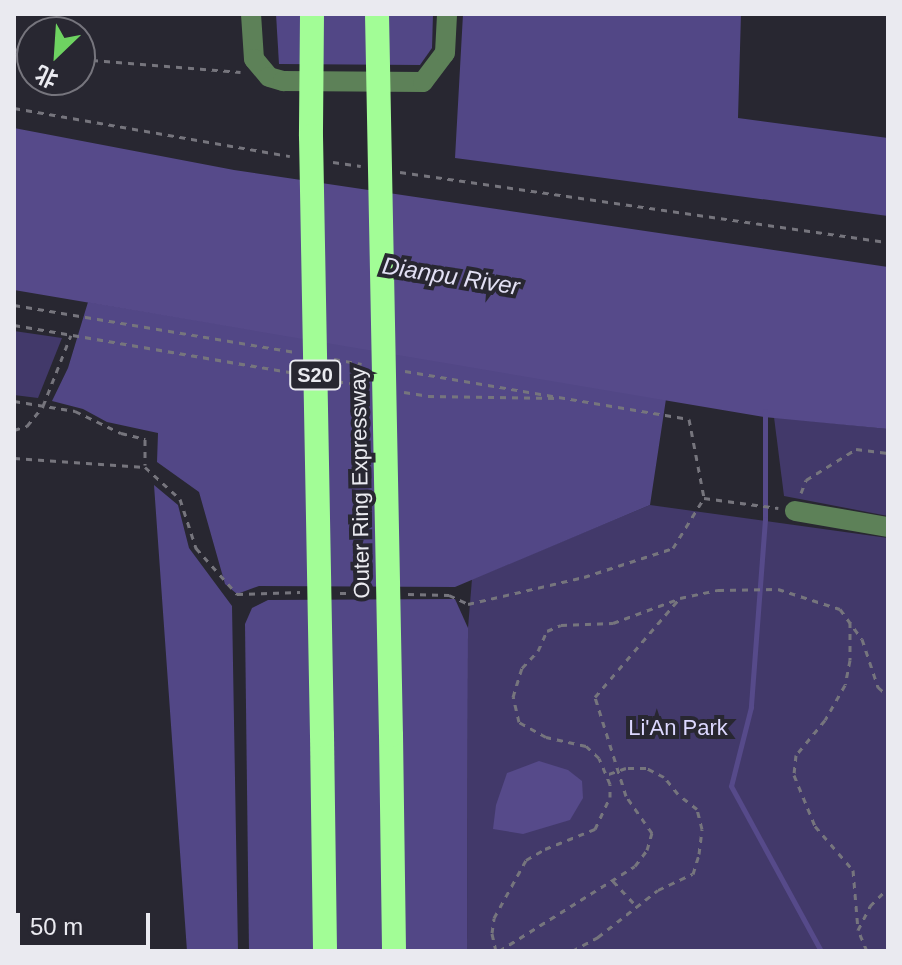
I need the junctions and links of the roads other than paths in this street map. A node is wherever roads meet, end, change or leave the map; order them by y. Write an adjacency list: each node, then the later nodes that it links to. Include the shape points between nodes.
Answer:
1 (251, 14): 6 (street, via 251,43 259,69 283,81 423,82 445,53)
2 (304, 14): 7 (highway, bridge)
3 (312, 14): 7 (highway, Outer Ring Expressway / S20, bridge)
4 (377, 14): 8 (highway, Outer Ring Expressway, bridge)
5 (389, 14): 8 (highway, bridge)
6 (447, 14)
7 (311, 136): 11 (highway, Outer Ring Expressway / S20, bridge)
8 (379, 138): 12 (highway, Outer Ring Expressway, bridge)
9 (795, 511): 10 (street)
10 (888, 527)
11 (325, 951)
12 (394, 951)

